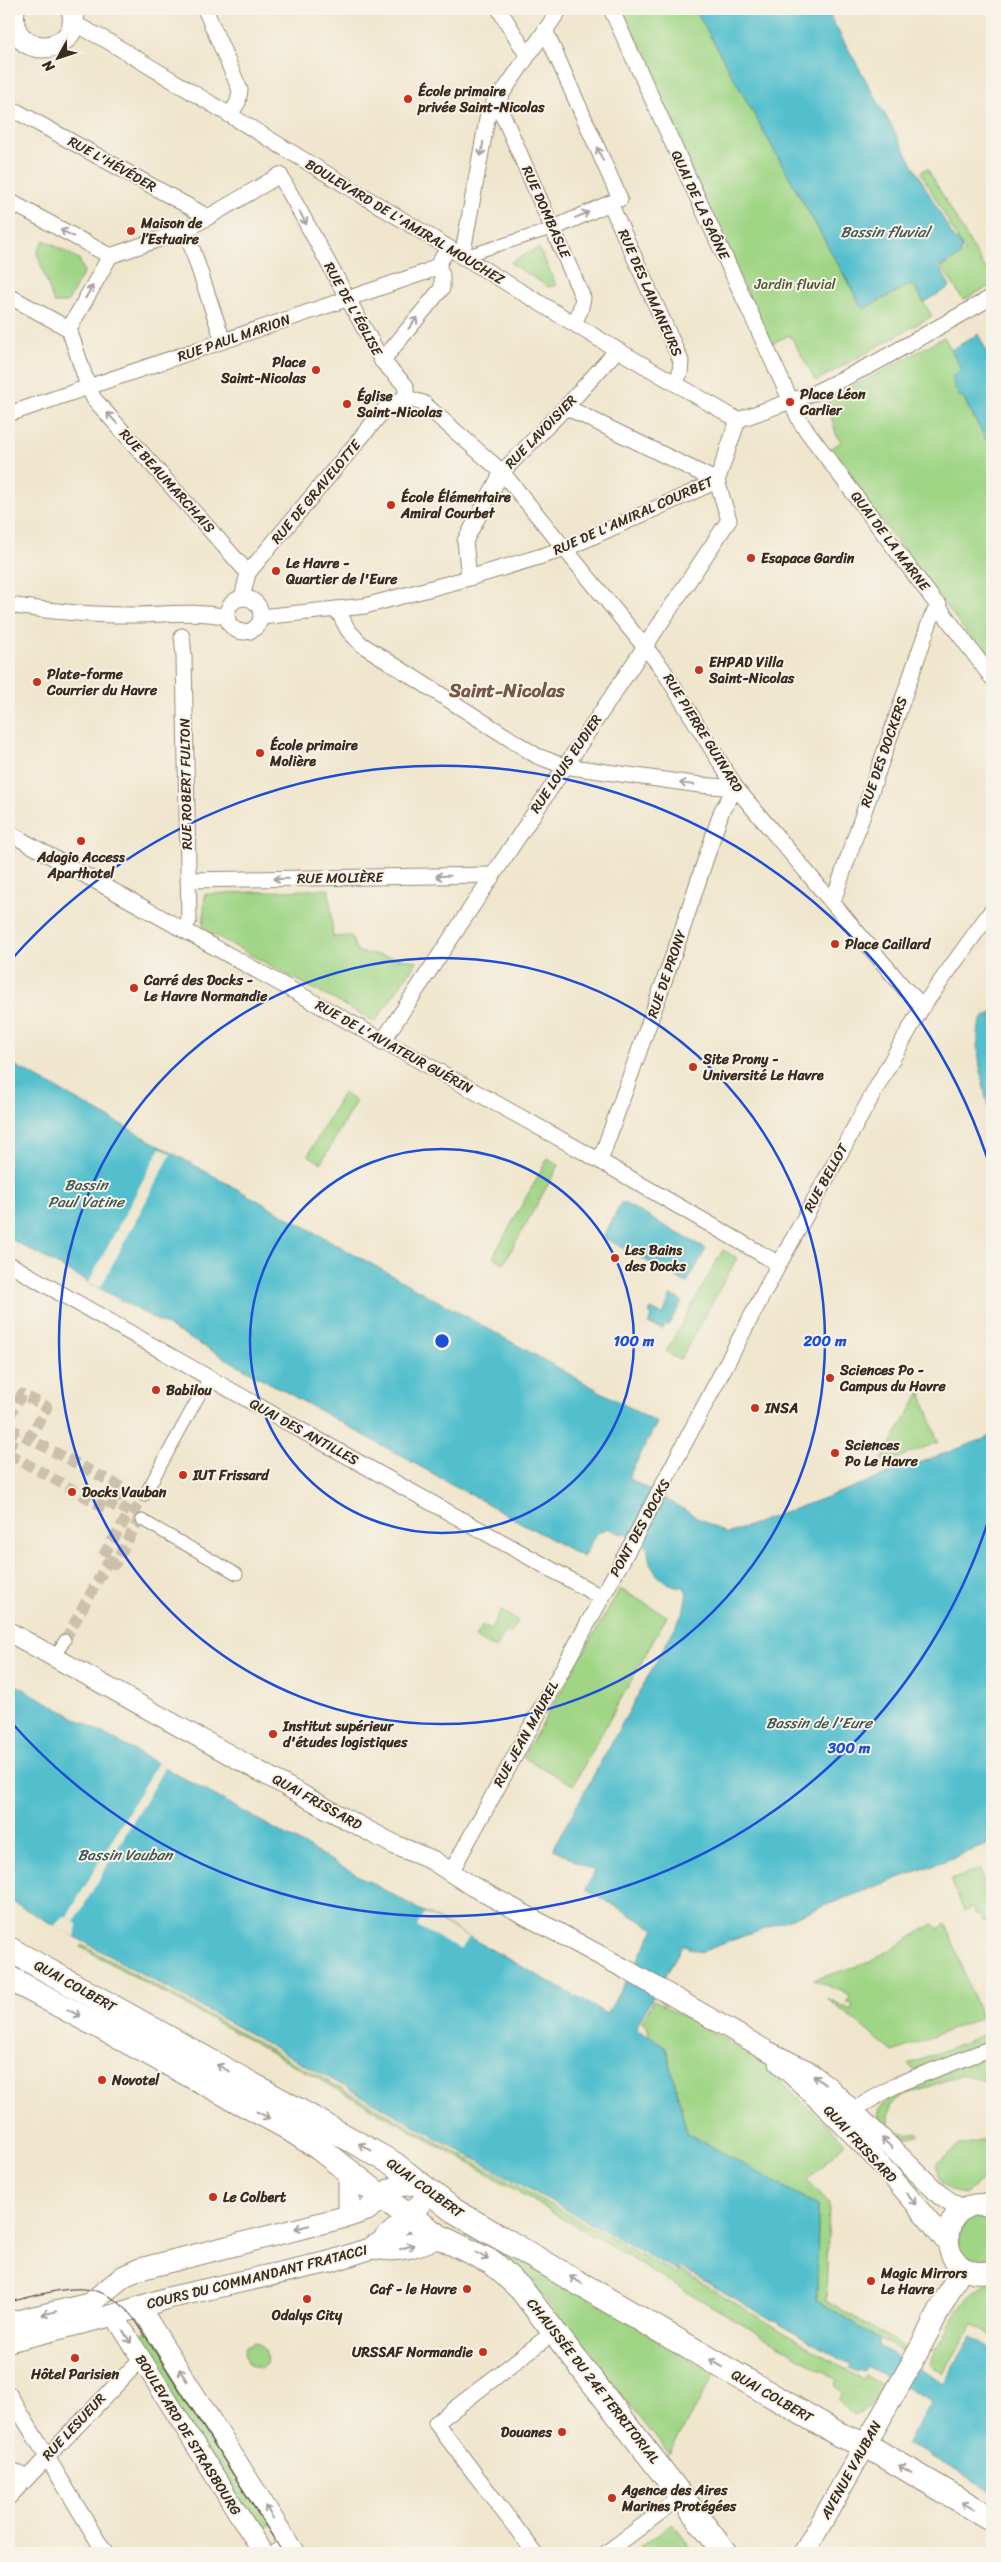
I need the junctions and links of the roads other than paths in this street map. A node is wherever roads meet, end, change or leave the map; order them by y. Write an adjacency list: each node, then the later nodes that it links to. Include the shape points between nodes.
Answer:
1 (205, 9): 11 (street, via 240,90 238,102)
2 (499, 9): 8 (street)
3 (560, 9): 7 (street)
4 (611, 9): 34 (street, QUAI DE LA SAÔNE)
5 (12, 14): 6 (main road, via 17,32 39,47 52,46 64,40)
6 (73, 16): 11 (street, BOULEVARD DE L'AMIRAL MOUCHEZ, via 106,40)
7 (545, 30): 8 (street); 15 (street, RUE DES LAMANEURS, one-way to 7)
8 (527, 55): 9 (street)
9 (494, 102): 17 (street, RUE DOMBASLE); 21 (street, one-way to 21, via 488,114)
10 (16, 111): 16 (street, RUE L'HÉVÉDER)
11 (230, 115): 12 (street, BOULEVARD DE L'AMIRAL MOUCHEZ)
12 (292, 152): 13 (street); 19 (street, BOULEVARD DE L'AMIRAL MOUCHEZ)
13 (280, 175): 16 (street); 25 (street, RUE DE L'ÉGLISE, one-way to 25)
14 (9, 201): 20 (street, one-way to 14)
15 (615, 201): 17 (street, one-way to 15); 31 (street, RUE DES LAMANEURS, via 681,361)
16 (208, 217): 18 (street)
17 (554, 228): 21 (street); 26 (street, RUE DOMBASLE, via 583,298)
18 (186, 230): 20 (street); 28 (street)
19 (448, 248): 21 (street, BOULEVARD DE L'AMIRAL MOUCHEZ); 22 (street)
20 (110, 256): 27 (street, one-way to 20)
21 (462, 256): 26 (street, BOULEVARD DE L'AMIRAL MOUCHEZ)
22 (438, 265): 25 (street, RUE PAUL MARION); 30 (street, one-way to 22, via 442,288)
23 (9, 296): 27 (street)
24 (992, 297): 34 (street, via 874,363)
25 (347, 298): 28 (street, RUE PAUL MARION); 30 (street, RUE DE L'ÉGLISE)
26 (574, 323): 29 (street, BOULEVARD DE L'AMIRAL MOUCHEZ)
27 (68, 329): 32 (street, RUE BEAUMARCHAIS)
28 (223, 341): 32 (street, RUE PAUL MARION)
29 (617, 350): 31 (street, BOULEVARD DE L'AMIRAL MOUCHEZ); 35 (street, RUE LAVOISIER)
30 (382, 361): 33 (street, RUE DE L'ÉGLISE, via 406,386)
31 (677, 378): 37 (street, BOULEVARD DE L'AMIRAL MOUCHEZ)
32 (88, 389): 36 (street, RUE PAUL MARION); 41 (street, RUE BEAUMARCHAIS, one-way to 32)
33 (406, 398): 38 (street, via 423,403); 41 (street, RUE DE GRAVELOTTE, via 388,405)
34 (790, 402): 37 (street); 44 (street, QUAI DE LA MARNE, via 801,423)
35 (566, 407): 38 (street, RUE LAVOISIER); 39 (street)
36 (9, 414)
37 (738, 420): 39 (street, RUE DE L'AMIRAL COURBET)
38 (502, 472): 40 (street); 42 (street, RUE LAVOISIER, via 465,541)
39 (717, 481): 40 (street, RUE DE L'AMIRAL COURBET); 50 (street, RUE LOUIS EUDIER, via 729,520)
40 (565, 549): 42 (street, RUE DE L'AMIRAL COURBET); 50 (street, RUE PIERRE GUINARD)
41 (248, 573): 43 (street, RUE DE GRAVELOTTE)
42 (469, 578): 46 (street, RUE DE L'AMIRAL COURBET, via 365,606)
43 (242, 598): 47 (street, via 256,603); 48 (street, via 230,605)
44 (939, 605): 51 (street, QUAI DE LA MARNE); 57 (street, RUE DES DOCKERS, via 931,618)
45 (9, 606): 48 (street, via 126,615 208,613)
46 (338, 609): 47 (street, RUE DE L'AMIRAL COURBET); 52 (street, via 348,630 362,644 537,756)
47 (261, 616): 48 (street, via 255,628 242,632 230,626)
48 (227, 617)
49 (182, 636): 56 (street, RUE ROBERT FULTON)
50 (644, 646): 52 (street, RUE LOUIS EUDIER); 53 (street, RUE PIERRE GUINARD, via 662,668)
51 (992, 678)
52 (564, 766): 53 (street, one-way to 52); 55 (street, RUE LOUIS EUDIER)
53 (736, 788): 57 (street, RUE PIERRE GUINARD); 62 (street, RUE DE PRONY, via 722,810)
54 (9, 833): 59 (street, RUE DE L'AVIATEUR GUÉRIN)
55 (492, 875): 56 (street, RUE MOLIÈRE, one-way to 56); 61 (street, RUE LOUIS EUDIER)
56 (188, 880): 59 (street, RUE ROBERT FULTON, via 189,920)
57 (833, 901): 60 (street, RUE PIERRE GUINARD)
58 (992, 910): 60 (street, RUE BELLOT)
59 (182, 929): 61 (street, RUE DE L'AVIATEUR GUÉRIN)
60 (922, 1006): 64 (street, RUE BELLOT)
61 (382, 1042): 62 (street, RUE DE L'AVIATEUR GUÉRIN)
62 (600, 1162): 64 (street, RUE DE L'AVIATEUR GUÉRIN)
63 (9, 1264): 65 (street, QUAI DES ANTILLES)
64 (779, 1264): 66 (street, RUE BELLOT)
65 (209, 1378): 67 (street); 70 (street, QUAI DES ANTILLES)
66 (678, 1458): 70 (street, PONT DES DOCKS)
67 (144, 1496)
68 (142, 1520): 69 (street)
69 (238, 1574)
70 (601, 1597): 74 (street, RUE JEAN MAUREL)
71 (9, 1632): 73 (street, QUAI FRISSARD)
72 (65, 1640): 73 (street)
73 (54, 1658): 74 (street, QUAI FRISSARD)
74 (451, 1872): 78 (street, QUAI FRISSARD, via 766,2050)
75 (9, 1949): 80 (main road, QUAI COLBERT, one-way to 75, via 394,2164)
76 (9, 1978): 79 (main road, QUAI COLBERT, one-way to 79, via 284,2126)
77 (992, 2048): 78 (street, via 900,2083 860,2106)
78 (849, 2118): 83 (street, QUAI FRISSARD, one-way to 78); 87 (street, QUAI FRISSARD, one-way to 87)
79 (349, 2172): 81 (main road, QUAI COLBERT); 84 (main road)
80 (425, 2188): 81 (main road, via 399,2186 389,2190); 85 (main road); 100 (main road, QUAI COLBERT, one-way to 80, via 840,2435 734,2374 453,2210)
81 (383, 2198): 84 (main road, via 367,2210); 85 (main road, QUAI COLBERT)
82 (992, 2206): 83 (main road, via 977,2204)
83 (962, 2210): 87 (main road, via 950,2225)
84 (350, 2216): 91 (main road, one-way to 91, via 164,2261)
85 (410, 2216): 86 (main road, QUAI COLBERT); 88 (main road)
86 (438, 2236): 88 (main road, one-way to 86, via 403,2249); 96 (main road, CHAUSSÉE DU 24E TERRITORIAL, one-way to 96, via 493,2263 521,2289)
87 (948, 2245): 89 (main road, via 953,2258)
88 (375, 2247): 94 (main road, COURS DU COMMANDANT FRATACCI, via 329,2262 168,2298)
89 (962, 2267): 90 (main road, via 978,2273); 100 (main road, AVENUE VAUBAN)
90 (992, 2271)
91 (124, 2276): 92 (main road); 94 (main road)
92 (106, 2293): 93 (main road); 95 (main road, one-way to 95, via 89,2304)
93 (114, 2315): 94 (main road, COURS DU COMMANDANT FRATACCI); 97 (main road, COURS DU COMMANDANT FRATACCI); 98 (street, BOULEVARD DE STRASBOURG, one-way to 98)
94 (145, 2316): 107 (street, BOULEVARD DE STRASBOURG, one-way to 94)
95 (9, 2323)
96 (555, 2331): 104 (main road, CHAUSSÉE DU 24E TERRITORIAL); 110 (street, via 436,2423)
97 (9, 2341)
98 (141, 2359): 101 (street, RUE LESUEUR); 109 (street, BOULEVARD DE STRASBOURG)
99 (9, 2394): 101 (street)
100 (866, 2445): 106 (main road, QUAI COLBERT, one-way to 100); 113 (main road, AVENUE VAUBAN)
101 (46, 2457): 103 (street, RUE LESUEUR); 108 (street)
102 (9, 2473): 103 (street, via 14,2471)
103 (26, 2478): 105 (street, RUE LESUEUR)
104 (682, 2496): 111 (street); 112 (main road, CHAUSSÉE DU 24E TERRITORIAL)
105 (9, 2497)
106 (992, 2519)
107 (286, 2550)
108 (105, 2553)
109 (263, 2553)
110 (536, 2553)
111 (606, 2553)
112 (725, 2553)
113 (804, 2553)

